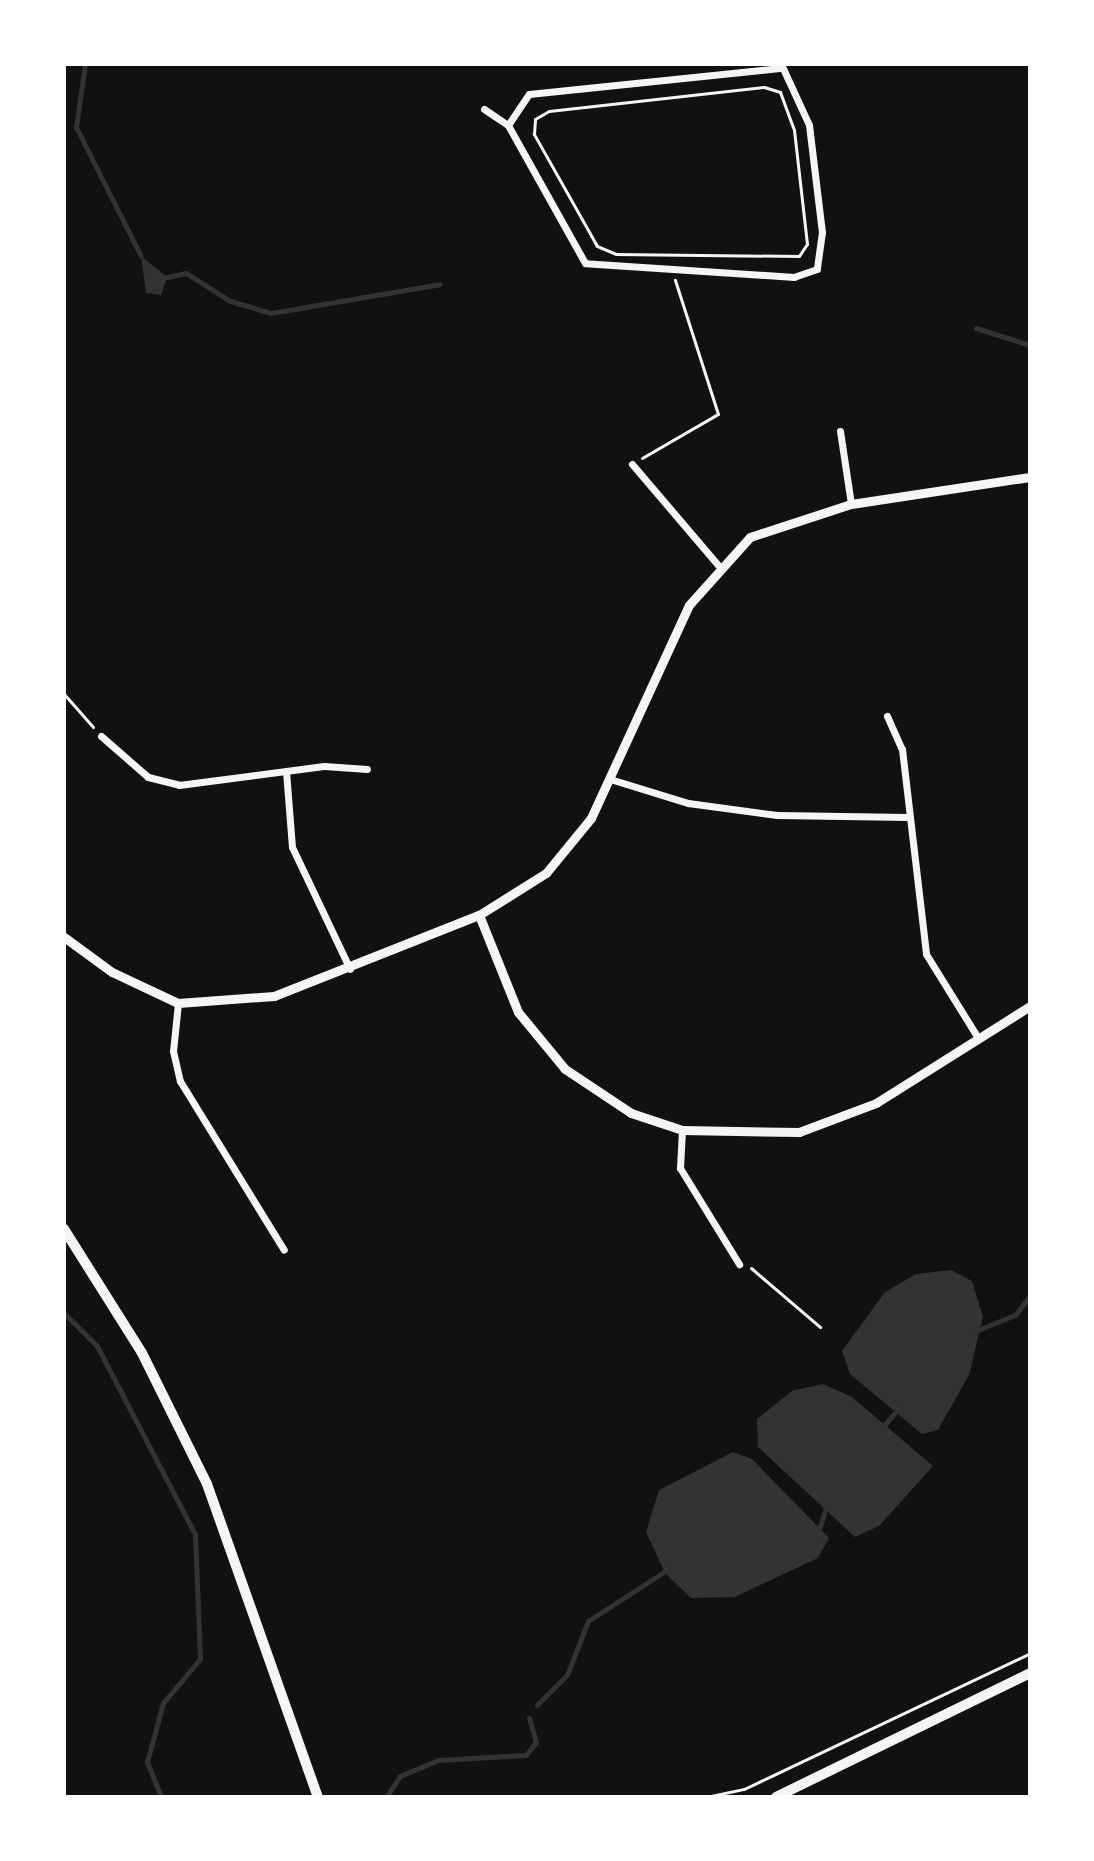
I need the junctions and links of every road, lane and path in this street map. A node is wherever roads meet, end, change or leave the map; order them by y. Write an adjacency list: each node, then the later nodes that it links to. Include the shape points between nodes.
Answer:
1 (781, 66): 4 (street, via 529,94); 5 (street, via 809,125 822,232 817,269 794,277)
2 (780, 92): 2 (path, via 764,87 549,111 535,119 534,134 597,246 616,254 799,256 807,244 794,130)
3 (484, 109): 4 (street)
4 (508, 125): 5 (street, via 585,263)
5 (672, 271): 7 (path, via 718,414)
6 (840, 431): 9 (street)
7 (632, 464): 10 (street)
8 (1030, 477): 9 (street)
9 (851, 504): 10 (street, via 750,537)
10 (718, 565): 16 (street, via 689,605)
11 (64, 694): 13 (path)
12 (887, 716): 17 (street, via 902,749)
13 (101, 736): 15 (street, via 148,777 179,785)
14 (367, 769): 15 (street)
15 (286, 771): 20 (street, via 292,847)
16 (610, 779): 17 (street, via 688,803 777,815); 18 (street, via 591,818 546,873)
17 (907, 817): 23 (street, via 926,954)
18 (479, 915): 20 (street); 24 (street, via 518,1012 565,1069 631,1113)
19 (64, 937): 21 (street, via 112,972)
20 (350, 969): 21 (street, via 274,996)
21 (178, 1003): 26 (street, via 173,1051 180,1081)
22 (1030, 1006): 23 (street)
23 (978, 1038): 24 (street, via 876,1103 799,1132)
24 (682, 1130): 27 (street, via 680,1168)
25 (64, 1229): 32 (main road, via 142,1353 207,1484)
26 (284, 1250)
27 (739, 1264)
28 (761, 1271): 29 (path)
29 (820, 1327)
30 (1030, 1653): 33 (path, via 744,1789)
31 (1030, 1673): 34 (main road)
32 (318, 1797)
33 (706, 1797)
34 (776, 1797)

